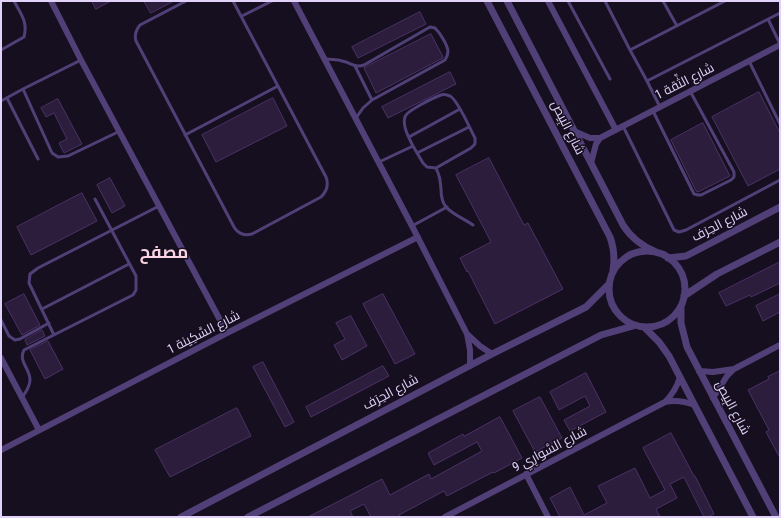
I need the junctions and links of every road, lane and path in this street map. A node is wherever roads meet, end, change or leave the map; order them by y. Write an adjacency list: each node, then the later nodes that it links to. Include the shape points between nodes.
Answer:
1 (14, 1): 20 (lane, via 26,23 26,31 24,37)
2 (52, 1): 23 (street)
3 (186, 1): 44 (lane, via 140,25 135,34 136,41)
4 (233, 1): 16 (lane)
5 (272, 1): 16 (lane)
6 (294, 1): 22 (street)
7 (487, 1): 66 (street, شارع البِيص, via 610,237 614,250)
8 (506, 1): 43 (street, شارع البِيص)
9 (548, 1): 41 (street)
10 (568, 1): 26 (lane)
11 (605, 1): 21 (lane)
12 (663, 1): 18 (lane)
13 (725, 1): 14 (lane)
14 (721, 2): 18 (lane)
15 (780, 13): 17 (lane)
16 (242, 16): 28 (lane)
17 (768, 19): 19 (lane); 27 (lane)
18 (677, 26): 21 (lane)
19 (780, 45): 24 (street, شارع الثِّقة 1)
20 (1, 50)
21 (630, 50): 27 (lane)
22 (324, 59): 25 (lane, via 341,60); 37 (street)
23 (81, 60): 29 (lane); 42 (street)
24 (749, 61): 30 (street, شارع الثِّقة 1); 38 (lane)
25 (355, 66): 32 (lane); 32 (lane, via 364,65 430,27 439,32 448,50 445,60)
26 (610, 79)
27 (647, 81): 34 (lane)
28 (278, 86): 44 (lane); 44 (lane, via 328,184 326,192 321,197 252,234 238,233)
29 (22, 89): 31 (lane); 42 (lane, via 52,153 58,157 68,156)
30 (690, 91): 34 (street, شارع الثِّقة 1); 36 (lane, via 734,172 731,180 701,195 694,194)
31 (7, 98): 33 (lane); 49 (lane)
32 (372, 100): 37 (lane)
33 (1, 101)
34 (660, 107): 36 (street, شارع الثِّقة 1)
35 (460, 109): 40 (lane); 45 (lane); 45 (lane, via 456,101 442,94 409,111 404,120)
36 (653, 111): 39 (street, شارع الثِّقة 1)
37 (356, 118): 50 (street)
38 (780, 124)
39 (623, 126): 41 (street, شارع الثِّقة 1); 53 (lane, via 674,230 679,232)
40 (469, 127): 48 (lane); 52 (lane, via 475,144)
41 (616, 130): 46 (street, شارع الثِّقة 1)
42 (120, 131): 55 (street)
43 (574, 131): 46 (street, via 590,138); 51 (street, شارع البِيص)
44 (185, 135)
45 (409, 136): 47 (lane)
46 (600, 138): 51 (street)
47 (413, 146): 48 (lane); 50 (lane)
48 (417, 153): 52 (lane, via 427,168)
49 (38, 159)
50 (379, 162): 59 (street)
51 (591, 163): 63 (street, شارع البِيص, via 627,231 637,242)
52 (436, 168): 56 (lane, via 441,180 442,200)
53 (780, 180)
54 (95, 199): 60 (lane)
55 (159, 206): 60 (lane); 75 (street)
56 (447, 207): 58 (lane); 59 (lane)
57 (780, 207): 64 (street, شارع الحِرَف, via 686,256)
58 (474, 225)
59 (412, 226): 61 (street)
60 (112, 230): 65 (lane); 70 (lane, via 30,274 29,283)
61 (418, 237): 75 (street, شارع السَّكِينة 1); 76 (street)
62 (780, 242): 68 (street, via 717,274)
63 (656, 252): 64 (street); 66 (street, via 632,254 621,260)
64 (668, 258): 68 (street, via 682,275)
65 (129, 264): 70 (lane); 77 (lane, via 136,276 136,290 132,295)
66 (614, 270): 67 (street)
67 (608, 285): 73 (street, via 609,298 614,310); 79 (street, شارع الحِرَف, via 586,307)
68 (684, 296): 69 (street)
69 (681, 306): 74 (street, via 675,316 666,322 656,327); 83 (street, شارع البِيص, via 681,323 687,347)
70 (42, 309): 72 (lane)
71 (1, 320): 72 (lane, via 8,336 15,340 20,340)
72 (49, 323): 77 (lane)
73 (633, 326): 74 (street); 93 (street, via 601,335)
74 (645, 328): 84 (street, via 659,342)
75 (227, 333): 89 (street, شارع السَّكِينة 1)
76 (467, 334): 79 (street); 81 (street)
77 (54, 335): 85 (lane, via 24,350 22,360 30,381)
78 (780, 345): 82 (street)
79 (492, 354): 81 (street, شارع الحِرَف)
80 (2, 360): 85 (street)
81 (470, 366): 92 (street, شارع الحِرَف)
82 (734, 369): 83 (street); 86 (street)
83 (699, 371): 86 (street, شارع البِيص)
84 (680, 377): 87 (street, شارع السَّوارِي 9, via 676,388); 88 (street)
85 (22, 398): 89 (street)
86 (713, 398): 97 (street, شارع البِيص)
87 (665, 402): 88 (street, شارع السَّوارِي 9, via 683,401); 91 (street, شارع السَّوارِي 9)
88 (694, 405): 96 (street)
89 (39, 430): 90 (street, شارع السَّكِينة 1)
90 (1, 450)
91 (526, 474): 94 (street, شارع السَّوارِي 9); 95 (street)
92 (181, 517)
93 (248, 517)
94 (446, 517)
95 (548, 517)
96 (753, 517)
97 (776, 517)

